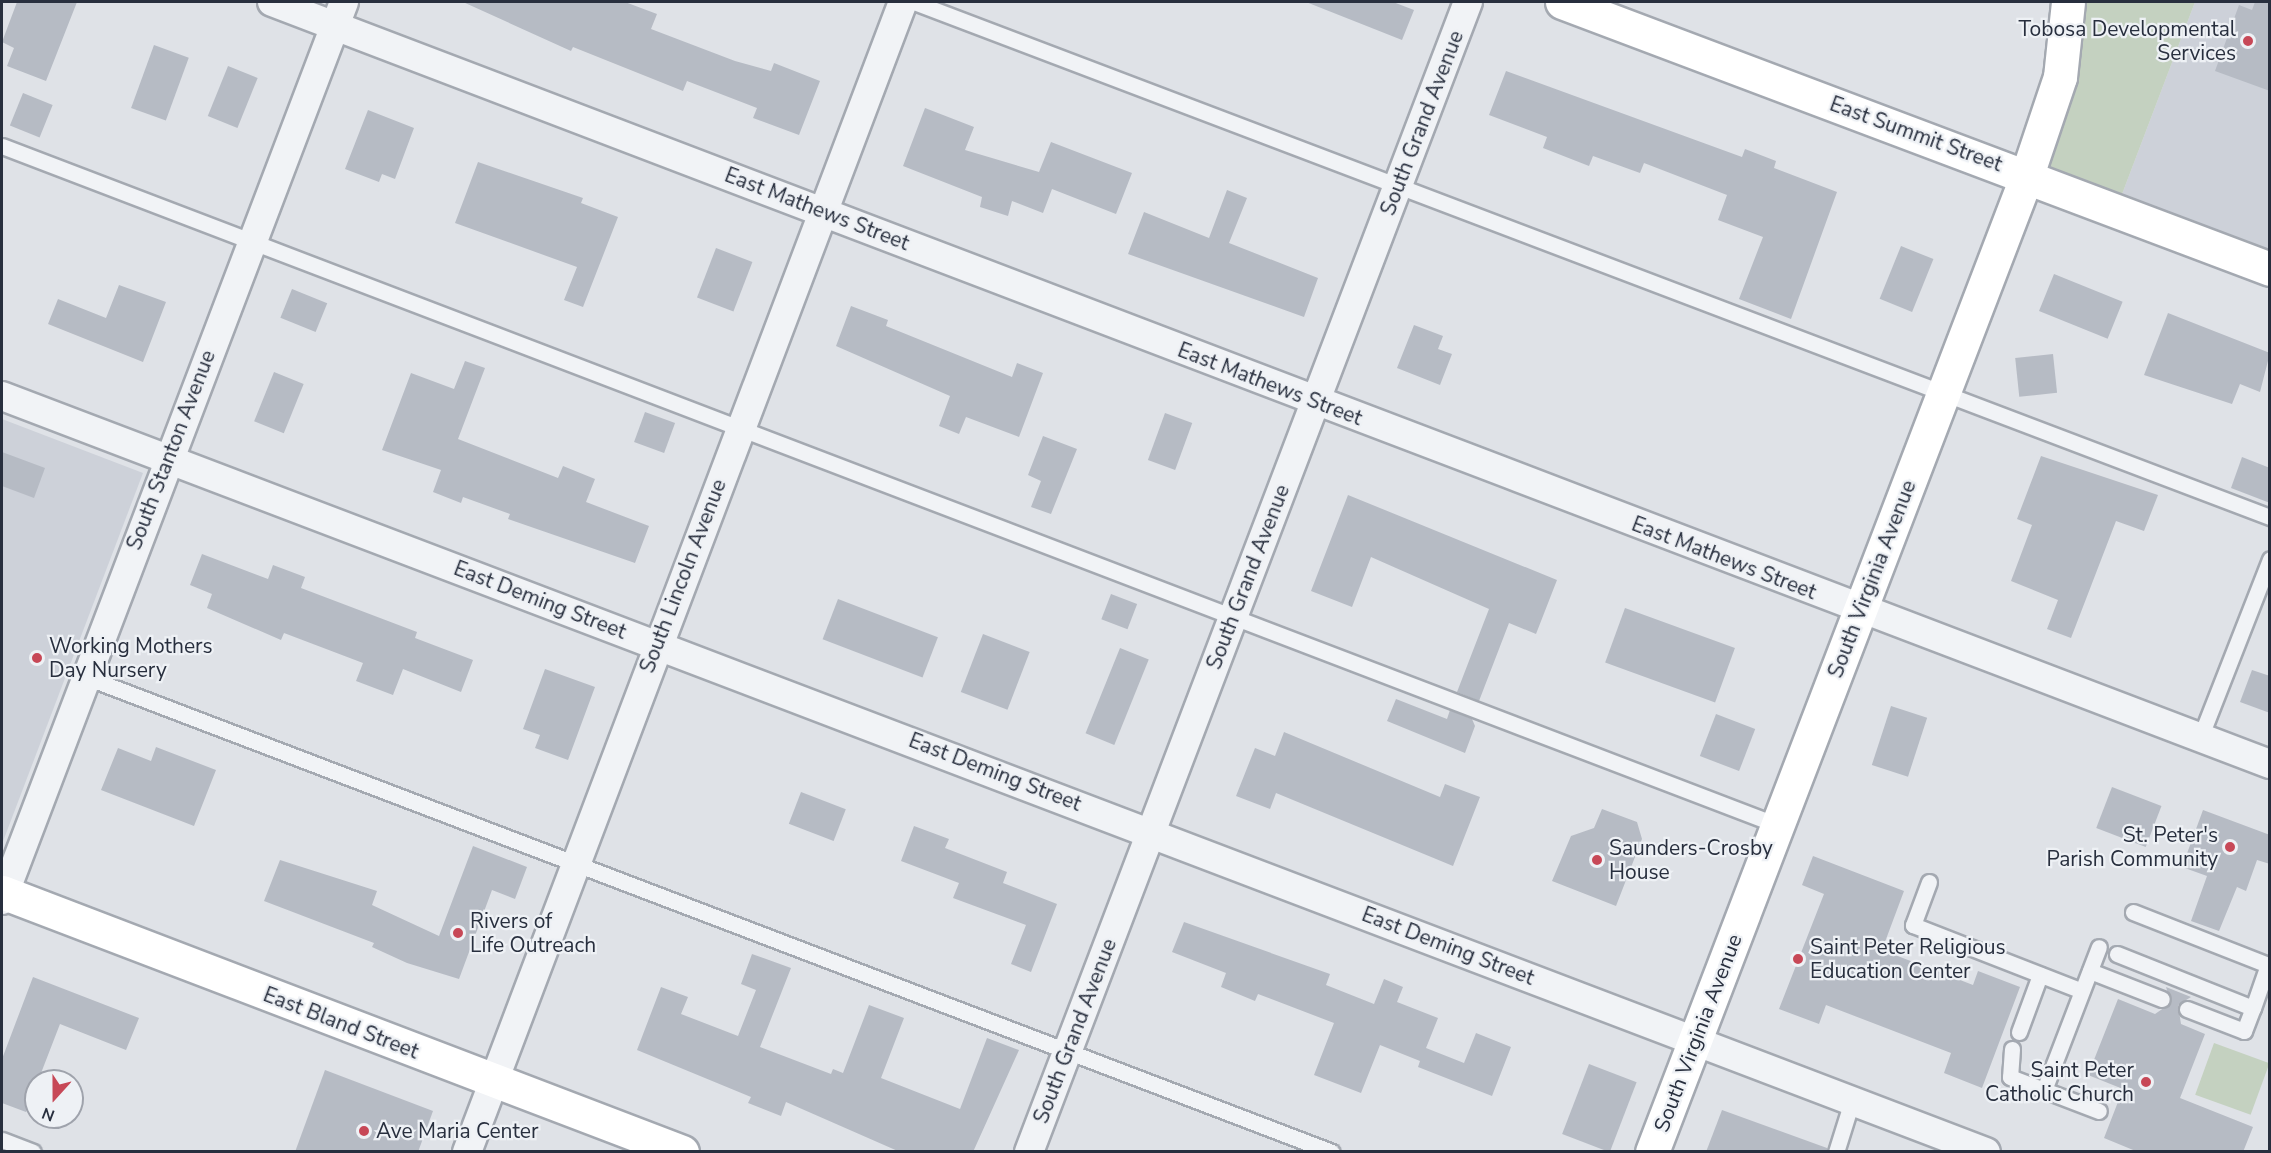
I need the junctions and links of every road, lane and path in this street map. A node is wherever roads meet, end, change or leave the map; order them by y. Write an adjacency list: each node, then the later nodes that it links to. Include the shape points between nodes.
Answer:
1 (272, 2): 7 (street, East Mathews Street)
2 (903, 2): 11 (street, South Lincoln Avenue)
3 (914, 2): 10 (lane)
4 (1468, 2): 10 (street, South Grand Avenue)
5 (1562, 2): 9 (street, East Summit Street)
6 (2068, 2): 9 (street, South Virginia Avenue, via 2060,77)
7 (339, 14): 11 (street, East Mathews Street); 12 (street, South Stanton Avenue)
8 (2, 146): 12 (lane)
9 (2027, 175): 13 (street, East Summit Street); 14 (street, South Virginia Avenue)
10 (1398, 184): 14 (lane); 16 (street, South Grand Avenue)
11 (823, 211): 16 (street, East Mathews Street); 17 (street, South Lincoln Avenue)
12 (252, 240): 17 (lane); 18 (street, South Stanton Avenue)
13 (2270, 269)
14 (1944, 393): 19 (lane); 21 (street, South Virginia Avenue)
15 (2, 396): 18 (street, East Deming Street)
16 (1315, 401): 21 (street, East Mathews Street); 22 (street, South Grand Avenue)
17 (740, 428): 22 (lane); 23 (street, South Lincoln Avenue)
18 (168, 459): 23 (street, East Deming Street); 24 (street, South Stanton Avenue)
19 (2270, 517)
20 (2270, 559): 25 (lane)
21 (1861, 610): 25 (street, East Mathews Street); 27 (street, South Virginia Avenue)
22 (1234, 615): 27 (lane); 28 (street, South Grand Avenue)
23 (657, 645): 28 (street, East Deming Street); 29 (street, South Lincoln Avenue)
24 (86, 677): 29 (lane); 31 (street, South Stanton Avenue)
25 (2200, 738): 26 (street, East Mathews Street)
26 (2270, 764)
27 (1778, 825): 42 (street, South Virginia Avenue)
28 (1151, 831): 42 (street, East Deming Street); 44 (street, South Grand Avenue)
29 (575, 864): 44 (lane); 45 (street, South Lincoln Avenue)
30 (1929, 882): 36 (lane, via 1914,925)
31 (2, 895): 45 (street, East Bland Street)
32 (2133, 912): 39 (lane, via 2268,964)
33 (2099, 947): 35 (lane)
34 (2117, 954): 39 (lane)
35 (2090, 971): 37 (lane); 38 (lane)
36 (2040, 975): 37 (lane); 41 (lane)
37 (2082, 991): 46 (lane)
38 (2162, 999)
39 (2253, 1008): 40 (lane, via 2244,1031)
40 (2187, 1009)
41 (2019, 1032)
42 (1694, 1042): 47 (street, East Deming Street); 56 (street, South Virginia Avenue)
43 (2012, 1049): 46 (lane, via 2010,1077)
44 (1066, 1052): 54 (street, South Grand Avenue); 55 (lane)
45 (494, 1081): 52 (street, South Lincoln Avenue); 53 (street, East Bland Street)
46 (2044, 1090): 48 (lane)
47 (1852, 1101): 50 (street, East Deming Street); 57 (lane)
48 (2099, 1111)
49 (2, 1140): 51 (lane)
50 (1951, 1145): 58 (street, East Deming Street)
51 (33, 1152)
52 (466, 1152)
53 (682, 1152)
54 (1029, 1152)
55 (1332, 1152)
56 (1652, 1152)
57 (1836, 1152)
58 (1986, 1152)

